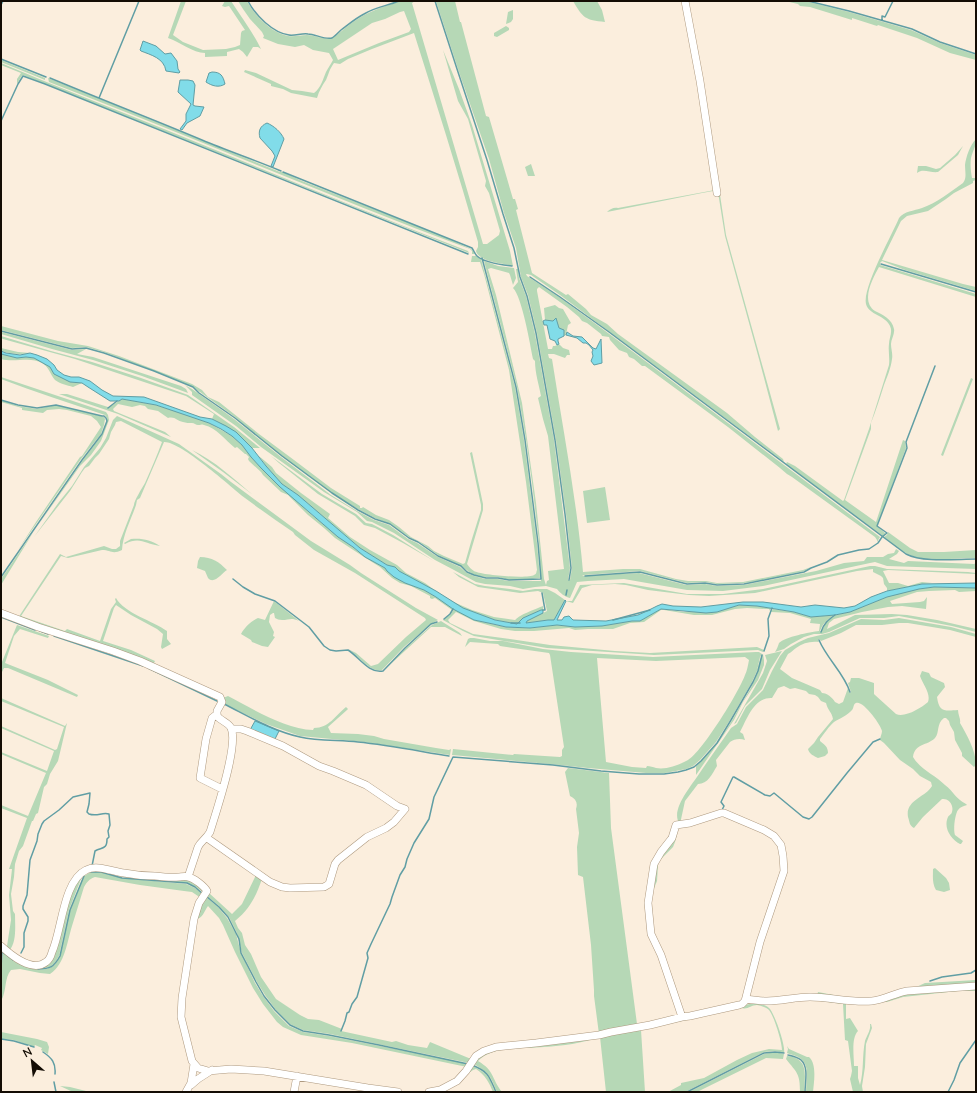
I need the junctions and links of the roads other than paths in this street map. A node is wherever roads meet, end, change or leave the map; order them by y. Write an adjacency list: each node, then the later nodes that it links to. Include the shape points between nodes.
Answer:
1 (685, 1): 2 (street)
2 (717, 192)
3 (1, 613): 4 (street, via 38,628 133,658 220,697 222,702)
4 (216, 714): 5 (street); 6 (street, via 212,718 206,739 199,776)
5 (232, 729): 6 (street, via 230,762); 7 (street, via 248,731 283,746 319,766 366,785 405,810 386,828 368,837 338,860 329,884 324,887 290,888 270,882)
6 (222, 789): 7 (street)
7 (207, 838): 8 (street, via 199,844)
8 (188, 877): 9 (street, via 123,873 91,868 80,874 69,891 55,946 47,962 33,965 22,962); 13 (street, via 201,884 207,891 196,910 192,927 181,1009 182,1024)
9 (1, 946)
10 (976, 986): 11 (street, via 907,991 873,1001 821,997 766,1001)
11 (746, 999): 12 (street, via 739,1005); 12 (street, via 760,942 784,871 783,850 778,840 769,833 721,813 676,825 672,838 654,864 648,903 650,929)
12 (682, 1016): 19 (street, via 599,1035 496,1047 476,1056 454,1083)
13 (194, 1064): 14 (street, via 201,1069); 16 (street, via 191,1083)
14 (212, 1070): 15 (street, via 247,1069); 16 (street)
15 (297, 1076): 17 (street); 18 (street)
16 (187, 1090)
17 (294, 1092)
18 (398, 1092)
19 (429, 1092)

